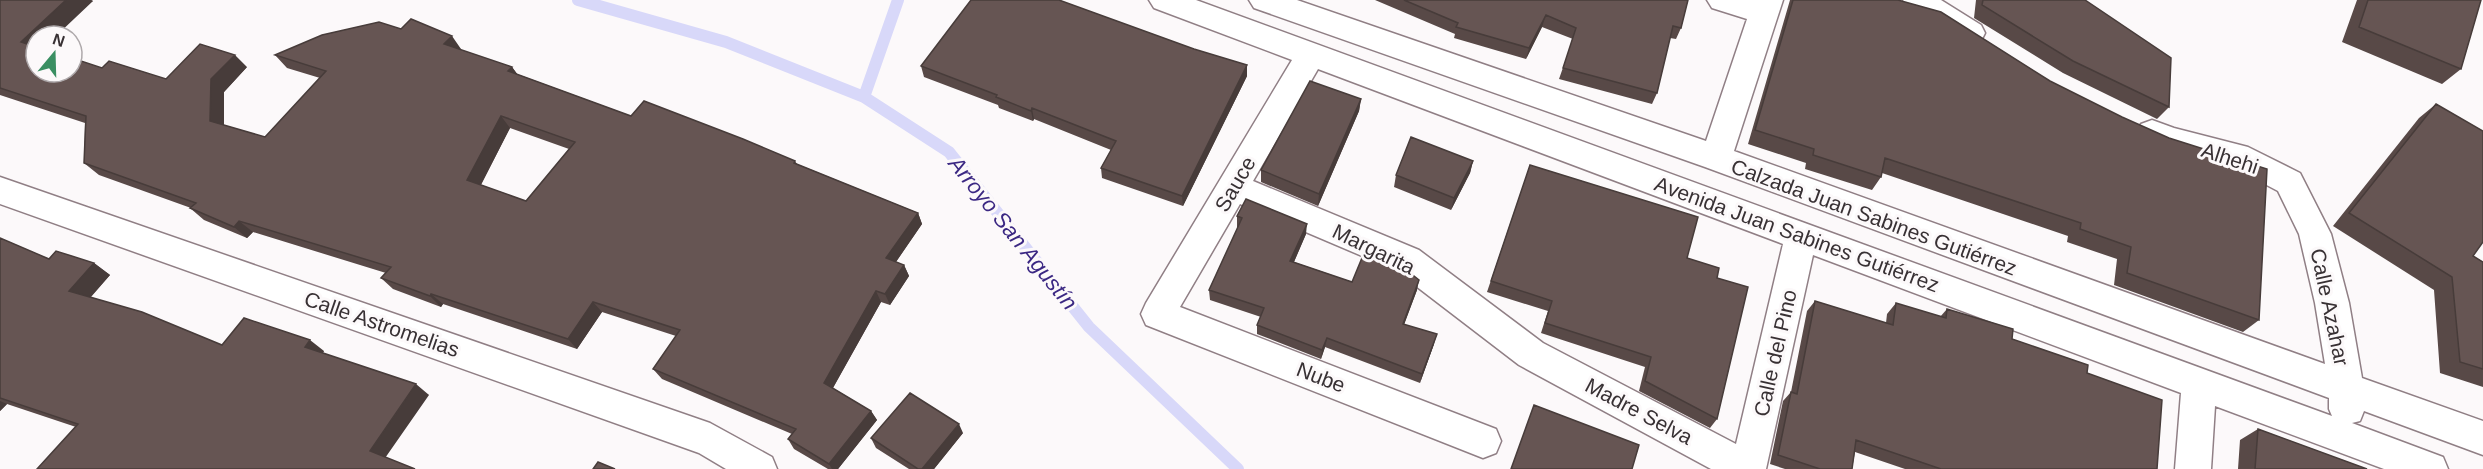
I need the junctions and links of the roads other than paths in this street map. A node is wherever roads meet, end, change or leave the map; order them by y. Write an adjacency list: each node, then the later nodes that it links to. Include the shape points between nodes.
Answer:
1 (1164, 0): 7 (street, Avenida Juan Sabines Gutiérrez)
2 (1722, 0): 5 (street)
3 (1918, 0): 6 (street)
4 (1277, 2): 9 (street, Calzada Juan Sabines Gutiérrez)
5 (1765, 6): 9 (street)
6 (1996, 49)
7 (1311, 54): 11 (street, Sauce); 14 (street, Avenida Juan Sabines Gutiérrez)
8 (2122, 120): 10 (street, Alhehi, via 2169,140 2248,160)
9 (1716, 158): 13 (street, Calzada Juan Sabines Gutiérrez)
10 (2289, 182): 19 (street, Calle Azahar, via 2315,234)
11 (1234, 187): 16 (street, Sauce); 17 (street, Margarita, via 1407,260)
12 (0, 190): 23 (street, Calle Astromelias, via 710,440)
13 (1885, 221): 15 (street); 19 (street, Calzada Juan Sabines Gutiérrez)
14 (1801, 236): 15 (street, Avenida Juan Sabines Gutiérrez); 24 (street, Calle del Pino)
15 (1874, 263): 18 (street, Avenida Juan Sabines Gutiérrez)
16 (1158, 314): 22 (street, Nube)
17 (1531, 354): 24 (street, Madre Selva)
18 (2199, 382): 20 (street, Avenida Juan Sabines Gutiérrez); 25 (street)
19 (2347, 390): 20 (street, Calle Azahar); 21 (street, Calzada Juan Sabines Gutiérrez)
20 (2348, 438): 26 (street, Avenida Juan Sabines Gutiérrez)
21 (2483, 438)
22 (1483, 441)
23 (759, 469)
24 (1748, 469)
25 (2193, 469)
26 (2430, 469)

